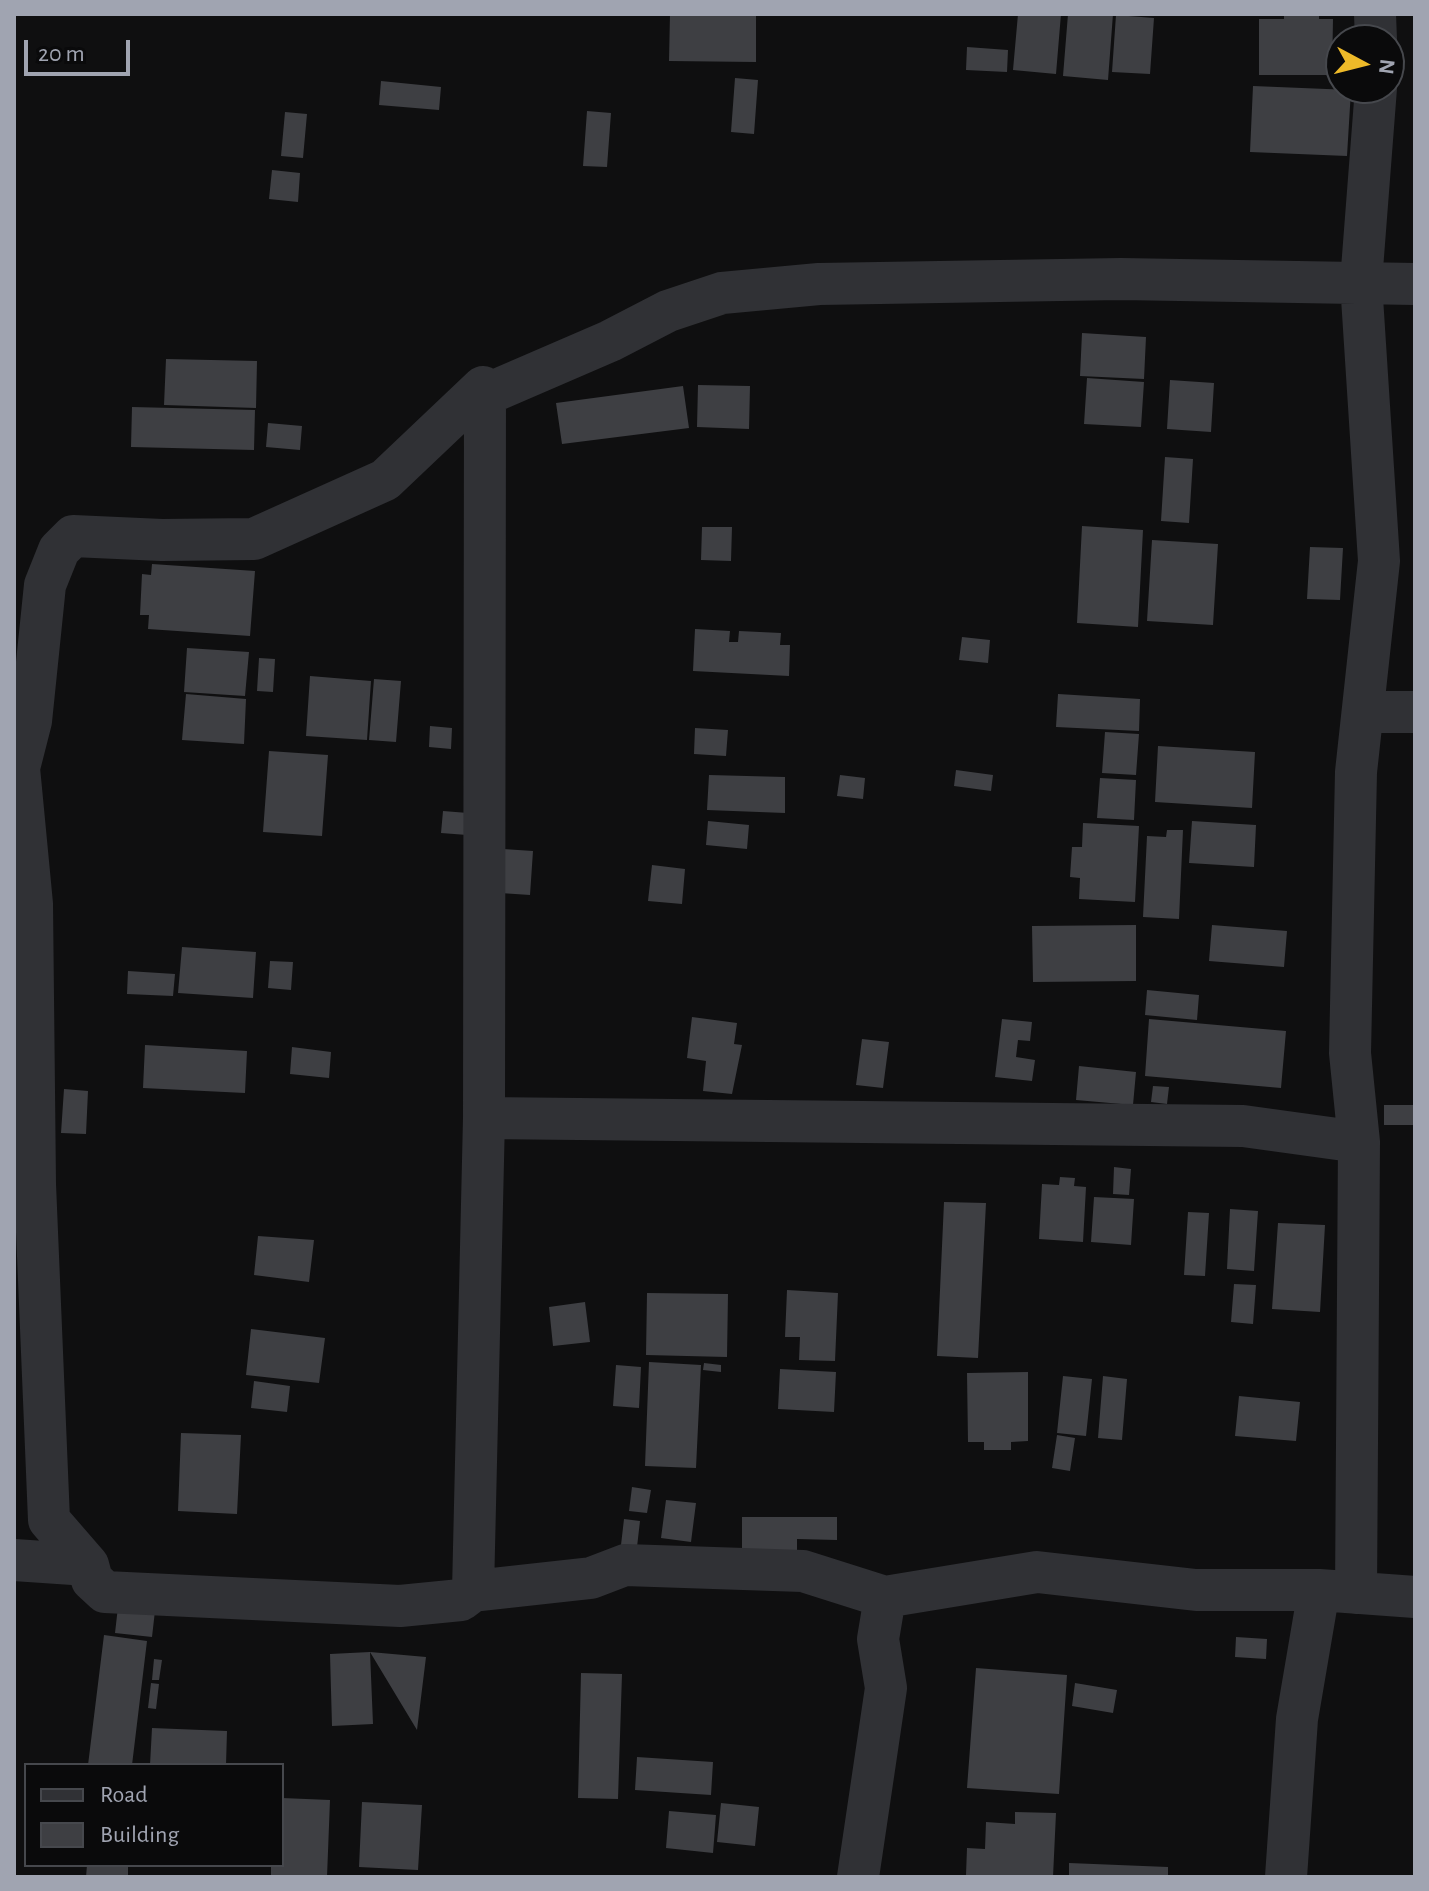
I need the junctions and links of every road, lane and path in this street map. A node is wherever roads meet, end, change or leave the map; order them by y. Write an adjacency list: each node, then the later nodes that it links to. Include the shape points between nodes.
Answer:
1 (1375, 104): 2 (street)
2 (1361, 282): 3 (street); 4 (street, via 819,284 722,293 668,311); 5 (street, via 1379,561)
3 (1415, 284)
4 (485, 395): 7 (street, via 483,387 385,480 254,539 73,536 59,550 45,585 31,721); 8 (street)
5 (1363, 712): 6 (street); 9 (street, via 1356,772 1350,1053)
6 (1415, 712)
7 (16, 768): 11 (street, via 32,904 35,1184 49,1520)
8 (484, 1118): 9 (street, via 1243,1126); 12 (street)
9 (1359, 1142): 13 (street)
10 (14, 1560): 11 (street)
11 (88, 1565): 12 (street, via 92,1580 105,1592 131,1595 400,1606 461,1600)
12 (473, 1591): 14 (street, via 591,1578 625,1565 803,1571)
13 (1338, 1592): 14 (street, via 1196,1590 1037,1572); 15 (street); 17 (street, via 1297,1719)
14 (885, 1597): 16 (street, via 878,1639 886,1688)
15 (1415, 1597)
16 (858, 1877)
17 (1286, 1877)

